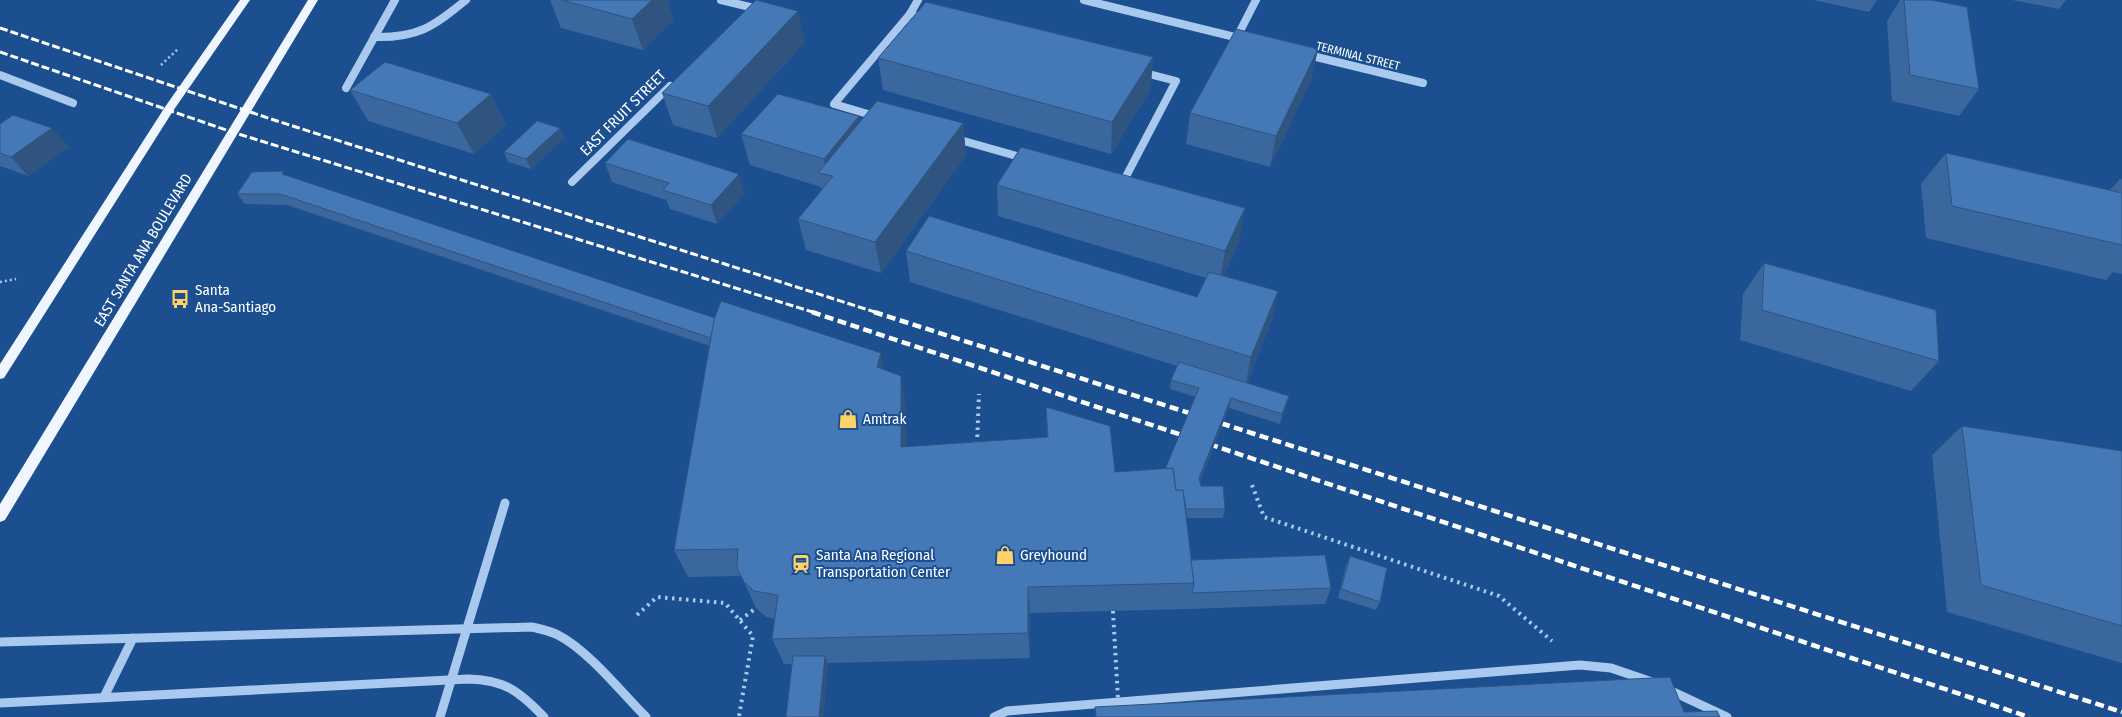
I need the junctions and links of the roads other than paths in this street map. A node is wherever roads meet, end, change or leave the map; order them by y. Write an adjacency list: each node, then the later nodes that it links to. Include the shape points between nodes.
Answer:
1 (245, 0): 29 (main road, via 169,108)
2 (313, 0): 31 (main road, EAST SANTA ANA BOULEVARD)
3 (395, 0): 14 (street)
4 (466, 0): 14 (street, via 433,26 417,34 396,38)
5 (721, 0): 10 (street)
6 (757, 0): 10 (street)
7 (918, 0): 12 (street)
8 (1084, 0): 15 (street)
9 (1256, 0): 15 (street)
10 (750, 7): 11 (street)
11 (743, 14)
12 (910, 14): 13 (street); 24 (street, via 834,104)
13 (929, 18)
14 (374, 37): 22 (street)
15 (1237, 37): 16 (street)
16 (1255, 42)
17 (1292, 51): 21 (street, TERMINAL STREET)
18 (1129, 69): 28 (street, via 1176,81 1120,186)
19 (0, 75): 23 (street)
20 (679, 77): 27 (street, EAST FRUIT STREET)
21 (1423, 83)
22 (346, 88)
23 (73, 103)
24 (882, 118)
25 (948, 137): 26 (street)
26 (1034, 162)
27 (572, 182)
28 (1111, 184)
29 (0, 374)
30 (505, 504): 32 (street)
31 (0, 516)
32 (467, 628): 33 (street); 35 (street); 40 (street, via 532,627 555,634)
33 (133, 638): 34 (lane); 36 (street)
34 (0, 642)
35 (451, 679): 36 (street); 38 (street); 39 (street, via 484,678 503,682 519,692)
36 (104, 697): 37 (street)
37 (0, 703)
38 (440, 717)
39 (544, 717)
40 (646, 717)
41 (994, 717): 42 (street, via 1007,711 1580,665 1611,668 1638,676)
42 (1727, 717)

